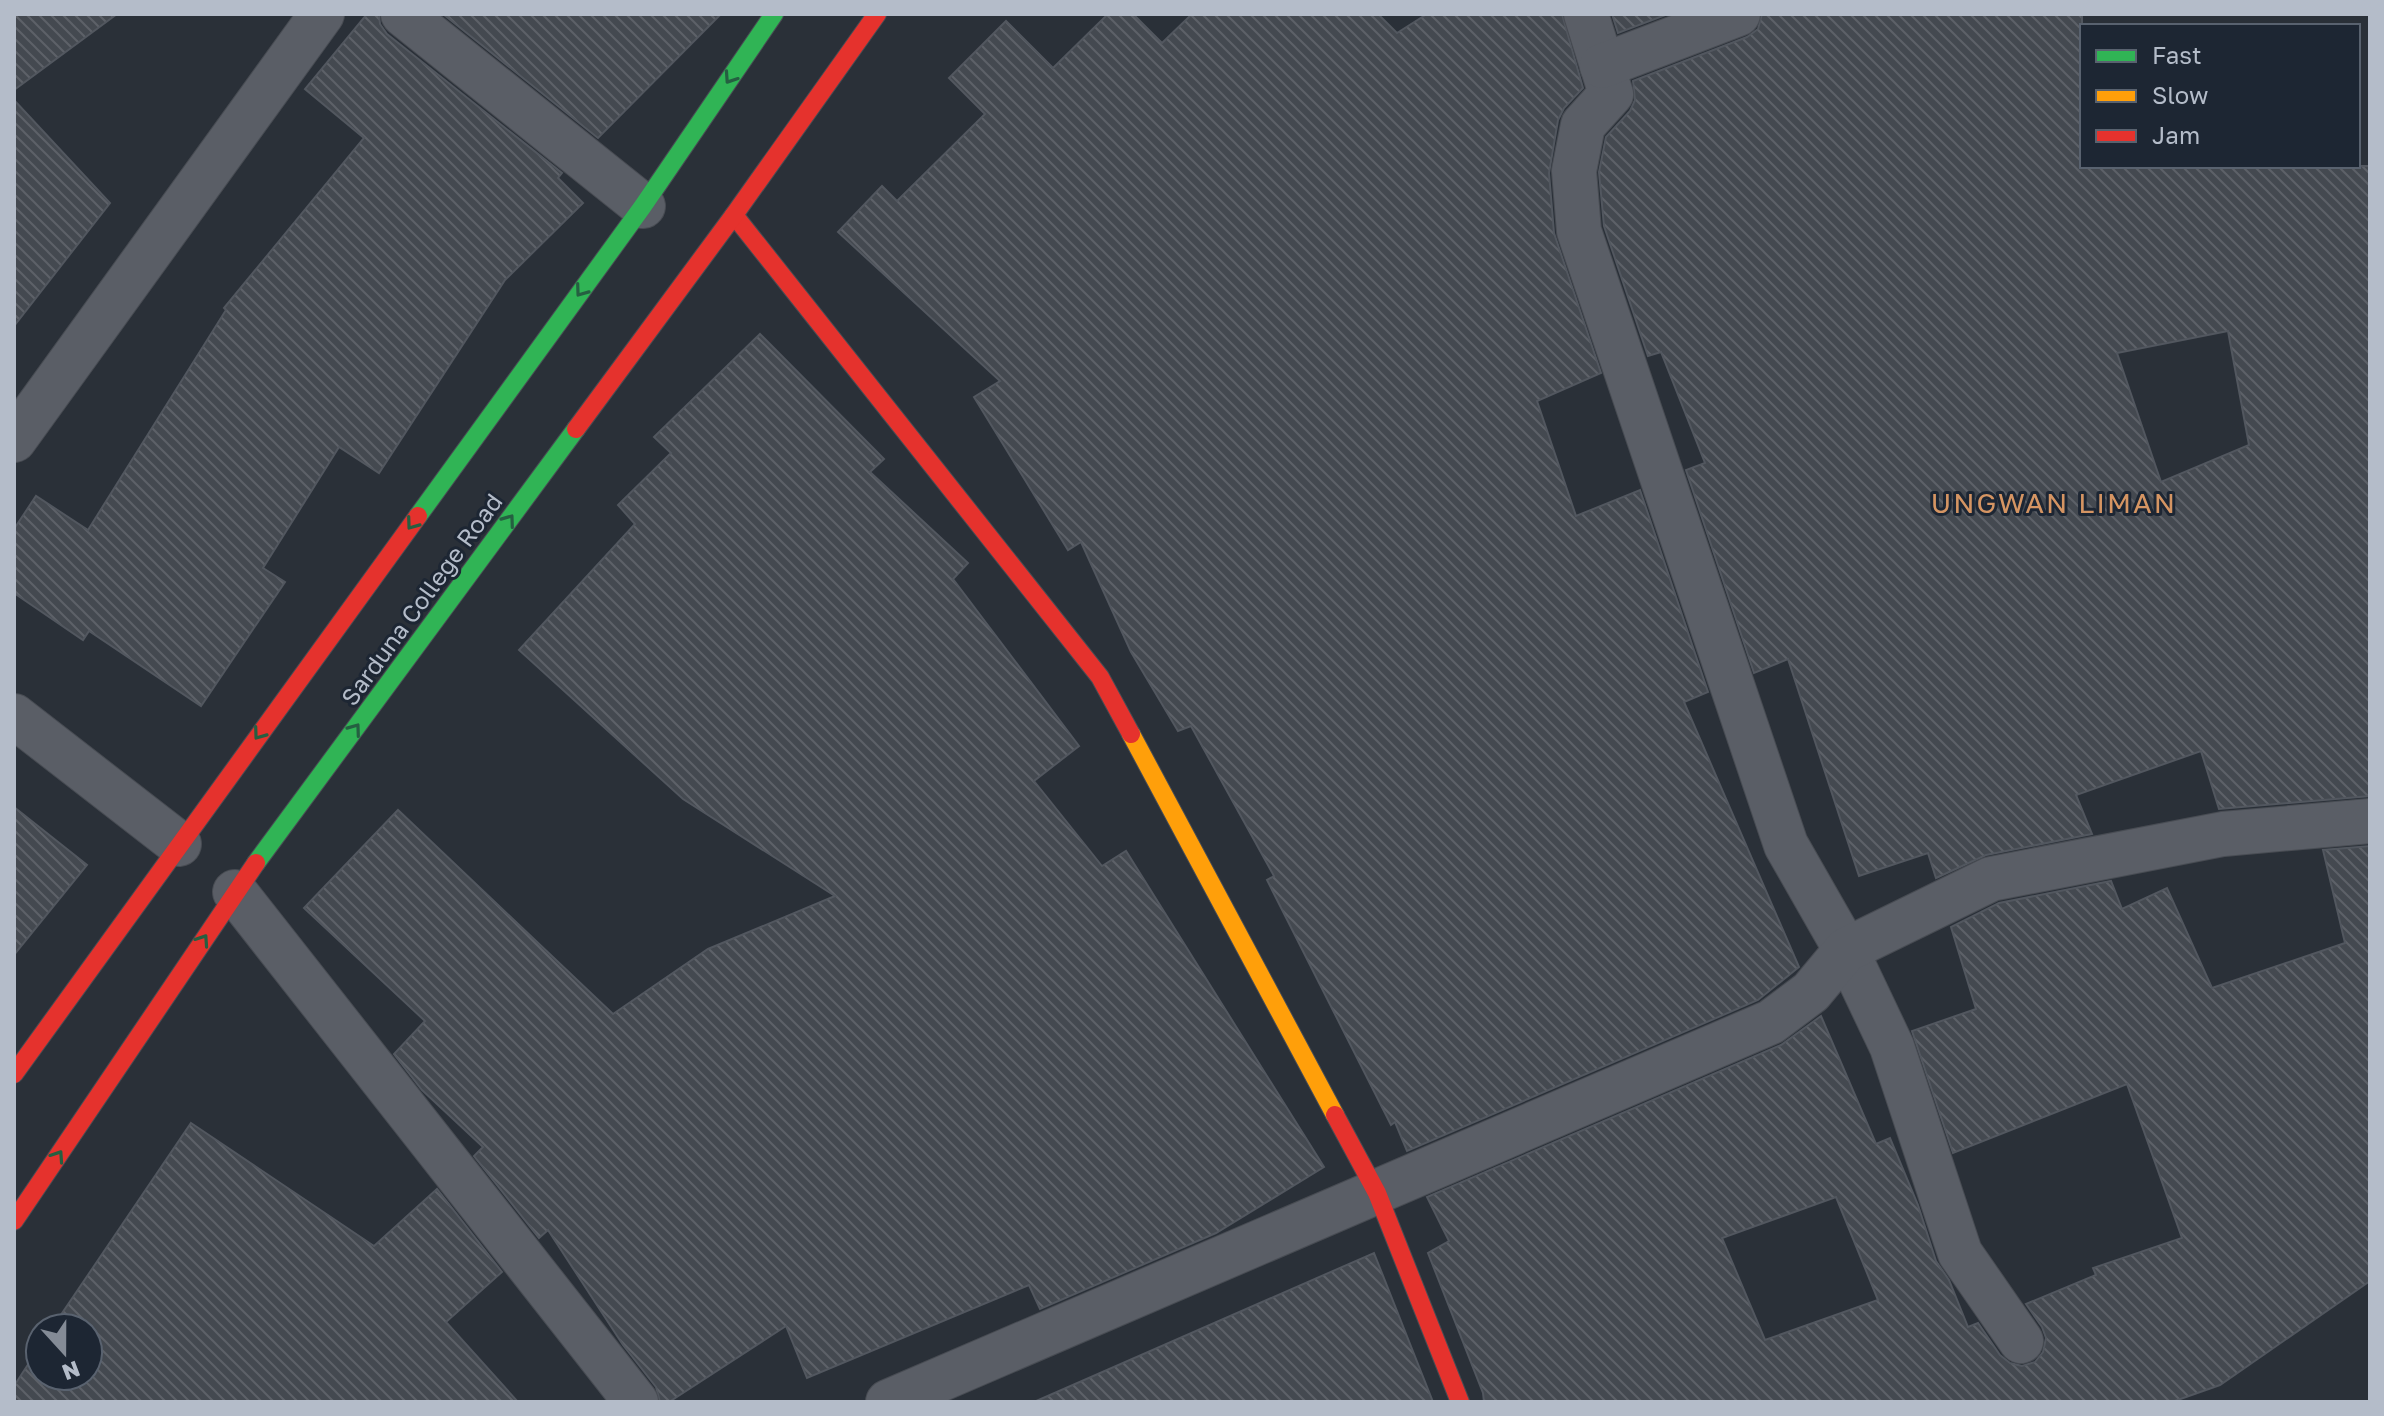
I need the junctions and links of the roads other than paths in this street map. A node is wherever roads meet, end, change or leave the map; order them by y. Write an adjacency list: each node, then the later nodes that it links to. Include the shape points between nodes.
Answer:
1 (322, 14): 10 (street)
2 (403, 14): 8 (street)
3 (774, 14): 8 (street, one-way to 8)
4 (877, 14): 9 (street, Sarduna College Road)
5 (1586, 14): 7 (street)
6 (1738, 14): 7 (street)
7 (1602, 66): 15 (street, via 1611,94 1583,125 1574,171 1579,231 1786,845)
8 (643, 206): 13 (street, one-way to 13)
9 (734, 215): 14 (street, Sarduna College Road, one-way to 9); 17 (street, via 1100,677)
10 (14, 440)
11 (14, 716): 13 (street)
12 (2370, 821): 15 (street, via 2223,834 1991,879)
13 (179, 844): 16 (street)
14 (235, 892): 18 (street, Sarduna College Road, one-way to 14); 20 (street)
15 (1846, 950): 17 (street, via 1811,992 1771,1022); 19 (street, via 1892,1047 1960,1253)
16 (14, 1074)
17 (1377, 1193): 21 (street); 22 (street)
18 (14, 1221)
19 (2021, 1341)
20 (636, 1402)
21 (888, 1402)
22 (1460, 1402)

